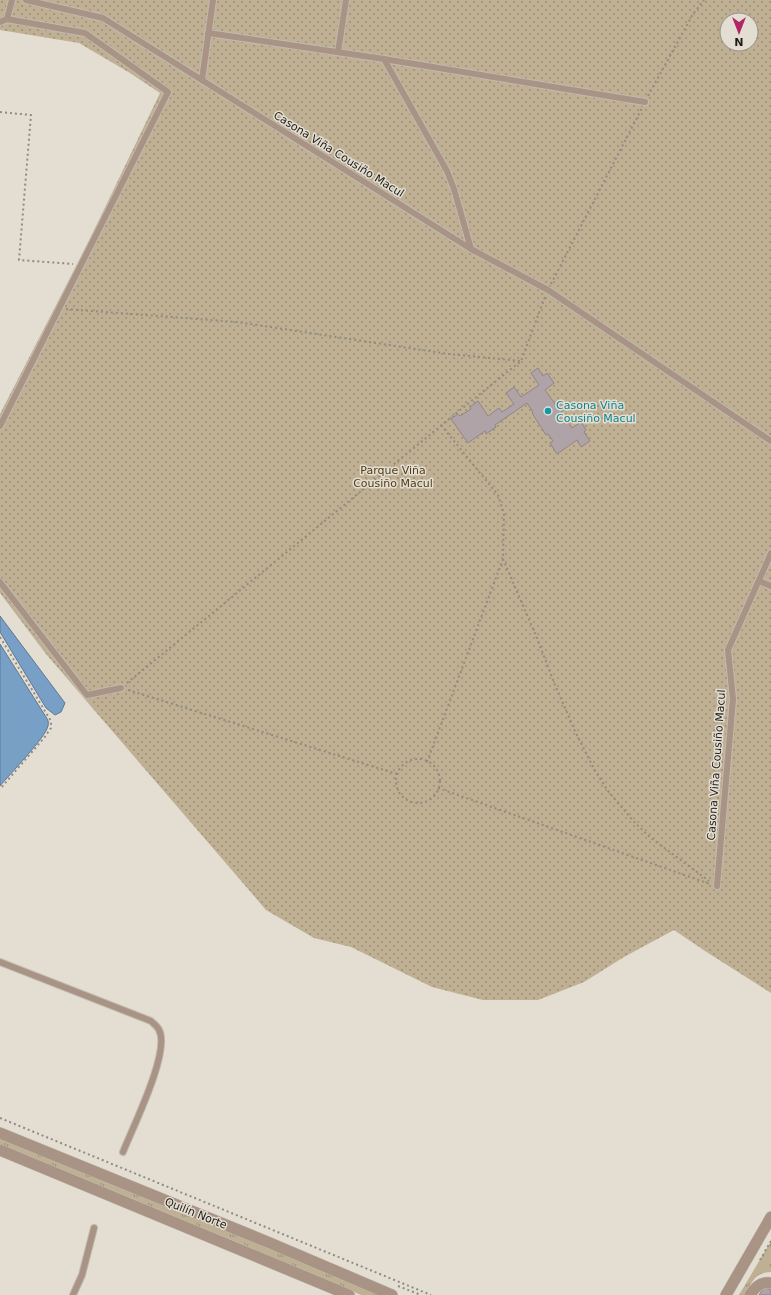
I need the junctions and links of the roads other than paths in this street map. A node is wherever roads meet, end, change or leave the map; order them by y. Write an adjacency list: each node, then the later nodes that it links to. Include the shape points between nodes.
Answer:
1 (12, 0): 5 (lane)
2 (26, 0): 10 (lane, Casona Viña Cousiño Macul, via 103,18)
3 (213, 0): 7 (lane)
4 (346, 0): 8 (lane)
5 (6, 20): 6 (lane); 13 (lane, via 85,33 168,92)
6 (0, 22)
7 (208, 34): 8 (lane); 10 (lane)
8 (338, 52): 9 (lane)
9 (384, 59): 11 (lane); 12 (lane, via 447,172)
10 (202, 80): 12 (lane, Casona Viña Cousiño Macul)
11 (645, 102)
12 (471, 249): 14 (lane, Casona Viña Cousiño Macul, via 548,290)
13 (0, 426)
14 (771, 441)
15 (771, 553): 16 (lane, Casona Viña Cousiño Macul)
16 (758, 581): 18 (lane); 20 (lane, Casona Viña Cousiño Macul, via 728,650 733,698)
17 (0, 582): 19 (lane, via 87,695)
18 (771, 586)
19 (121, 688)
20 (717, 886)
21 (0, 962): 24 (lane, via 151,1021 160,1031 161,1050 157,1070)
22 (0, 1133): 30 (street, Quilín Norte)
23 (0, 1150): 29 (street, Quilín Norte)
24 (123, 1152)
25 (771, 1216): 31 (street)
26 (94, 1228): 28 (lane, via 82,1275)
27 (771, 1283): 32 (street, via 761,1283)
28 (73, 1295)
29 (349, 1295)
30 (392, 1295)
31 (726, 1295)
32 (750, 1295)

